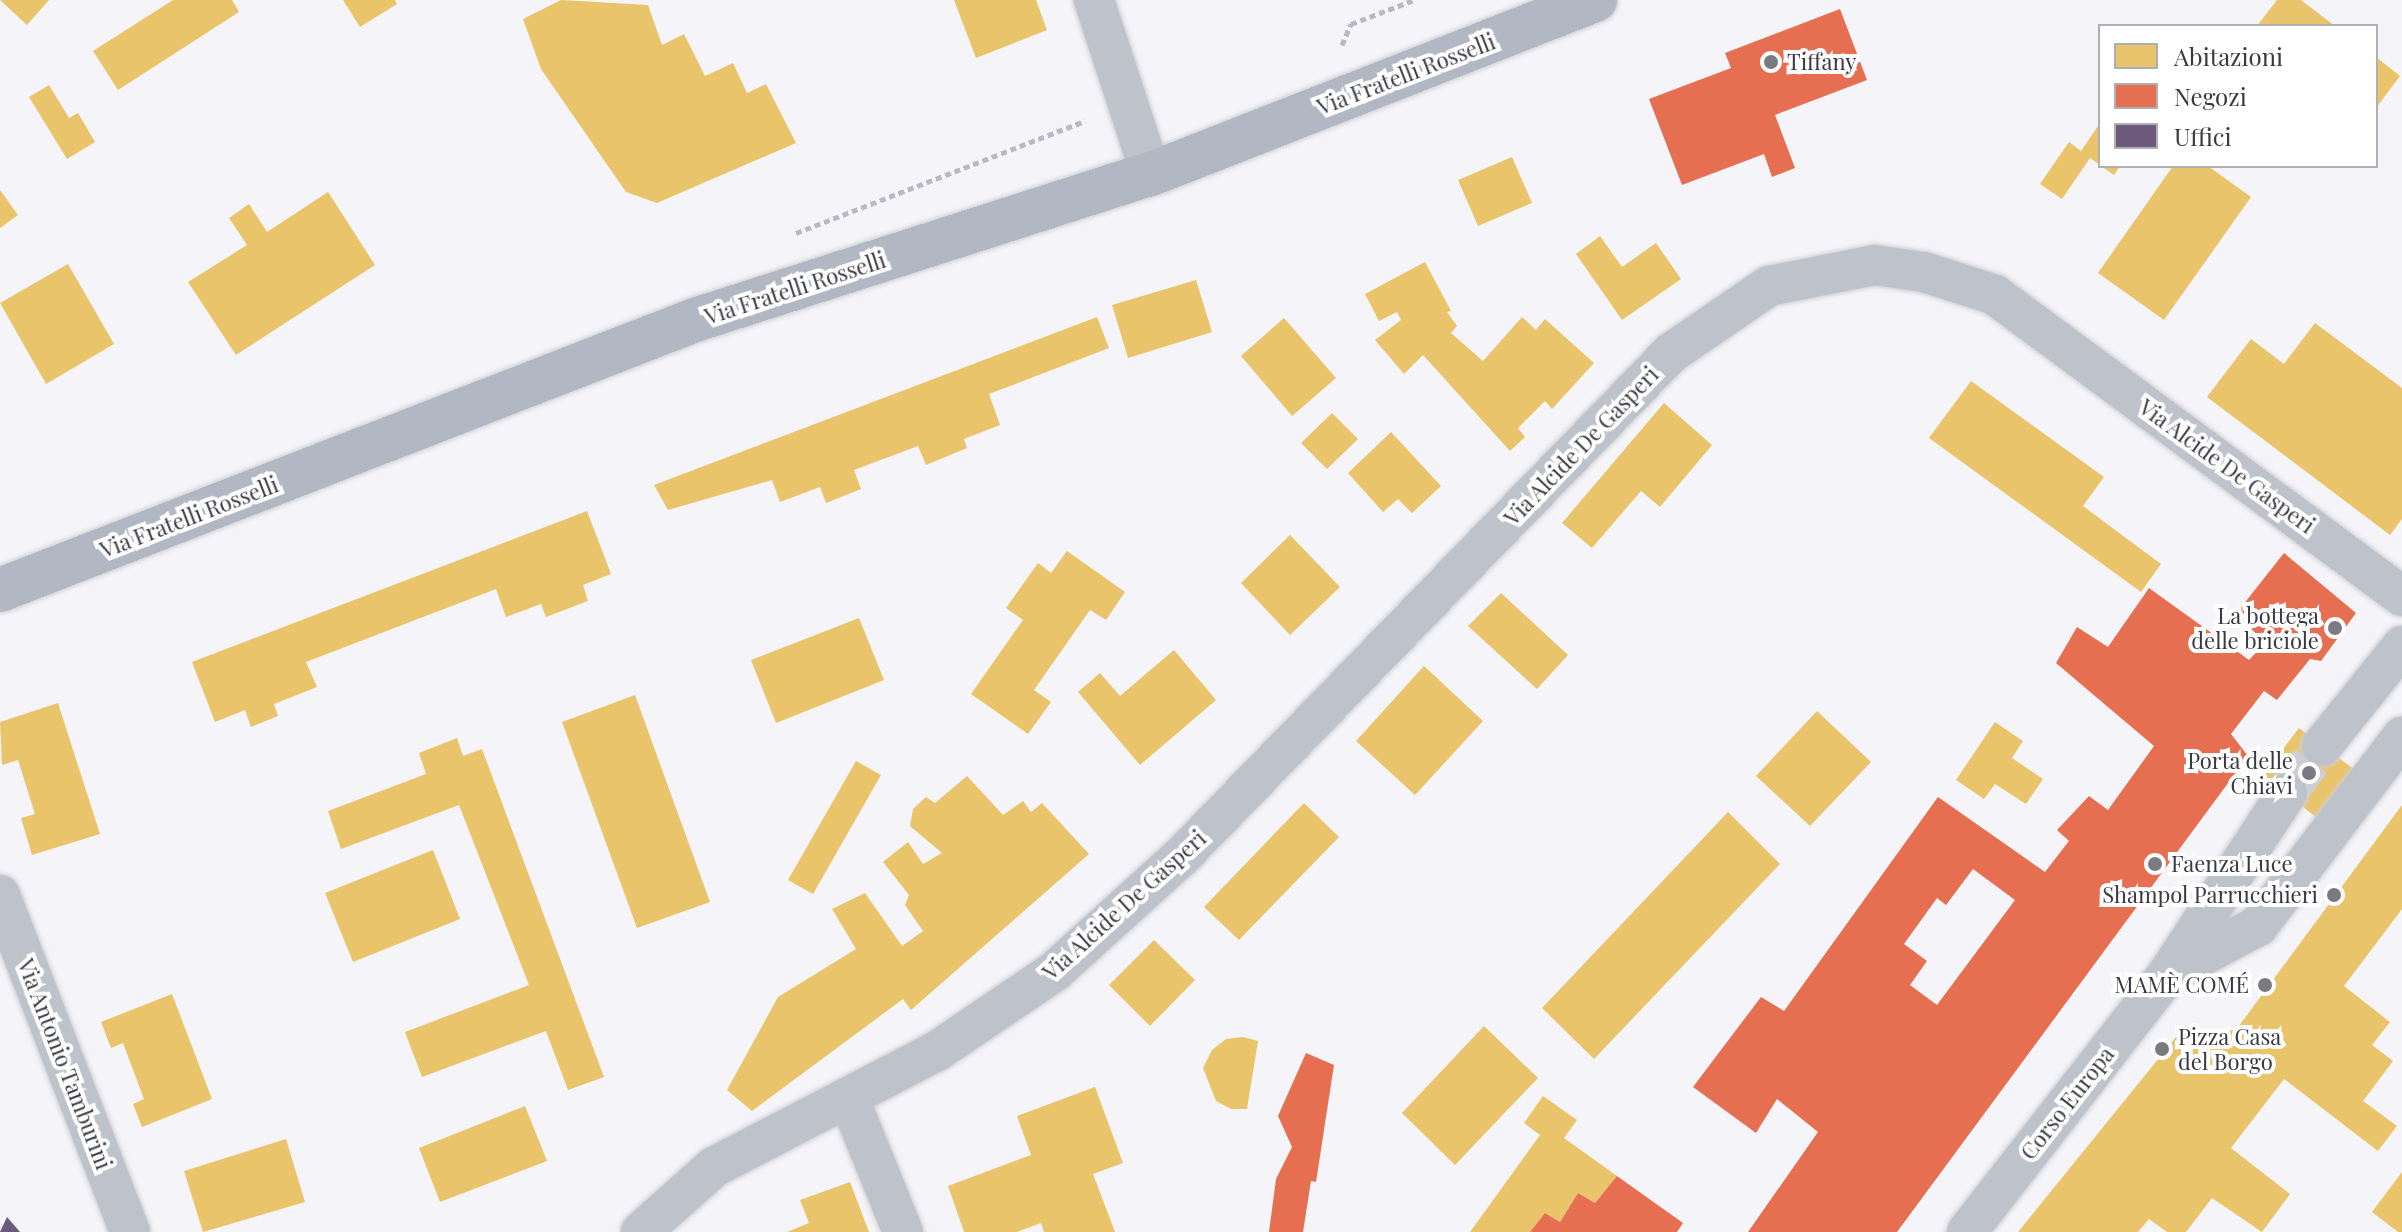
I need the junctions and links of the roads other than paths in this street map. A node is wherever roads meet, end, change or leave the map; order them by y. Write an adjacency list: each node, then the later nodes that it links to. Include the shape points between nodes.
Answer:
1 (1094, 0): 3 (street)
2 (1595, 0): 3 (main road, Via Fratelli Rosselli)
3 (1151, 174): 4 (main road, Via Fratelli Rosselli, via 695,320)
4 (0, 590)
5 (2402, 596): 12 (street, Via Alcide De Gasperi, via 1995,295 1924,272 1874,265 1769,286 1671,353 1182,856 1055,971 937,1051)
6 (2402, 646): 8 (street)
7 (2402, 737): 11 (street, Corso Europa, via 2258,926)
8 (2322, 746)
9 (2287, 793): 11 (street, Corso Europa)
10 (0, 895): 13 (street, Via Antonio Tamburini)
11 (2167, 975): 16 (street, Corso Europa)
12 (849, 1099): 14 (street, Via Alcide De Gasperi, via 714,1167); 15 (street)
13 (130, 1232)
14 (641, 1232)
15 (903, 1232)
16 (1967, 1232)

